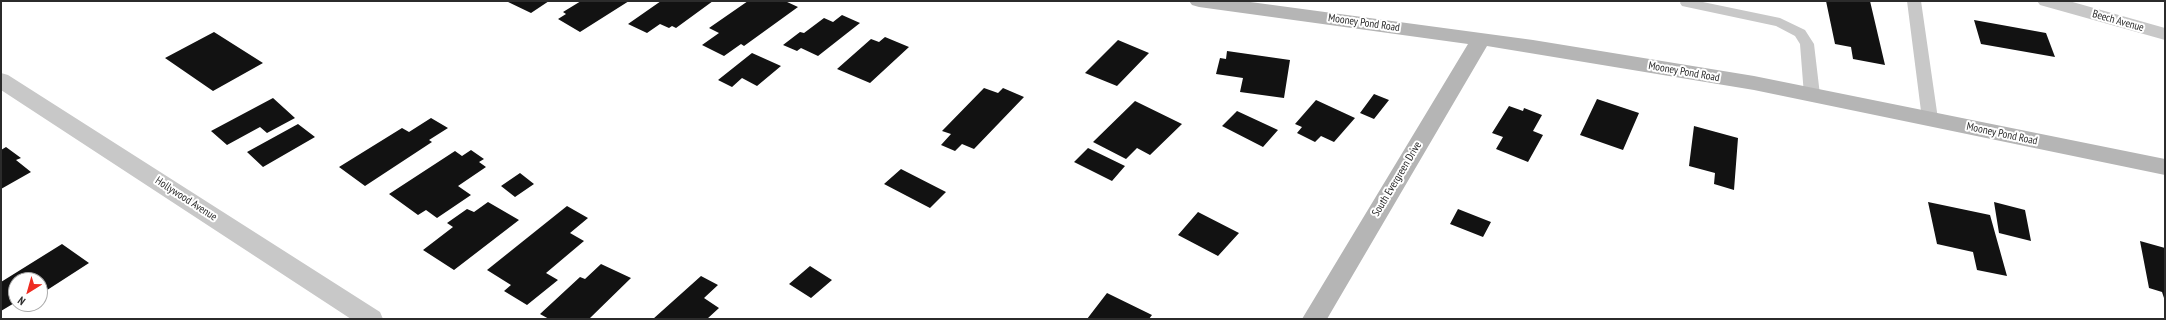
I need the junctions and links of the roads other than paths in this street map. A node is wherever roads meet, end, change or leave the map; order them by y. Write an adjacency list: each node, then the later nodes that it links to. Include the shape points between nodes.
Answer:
1 (1199, 1): 6 (street, Mooney Pond Road)
2 (1914, 1): 9 (lane)
3 (2047, 1): 5 (street, Beech Avenue)
4 (1687, 3): 8 (lane, via 1780,22 1800,33 1807,44)
5 (2165, 34)
6 (1481, 39): 8 (street, Mooney Pond Road); 12 (street, South Evergreen Drive)
7 (1, 80): 11 (street, Hollywood Avenue)
8 (1812, 95): 9 (street, Mooney Pond Road)
9 (1930, 119): 10 (street, Mooney Pond Road)
10 (2165, 167)
11 (371, 319)
12 (1314, 319)

